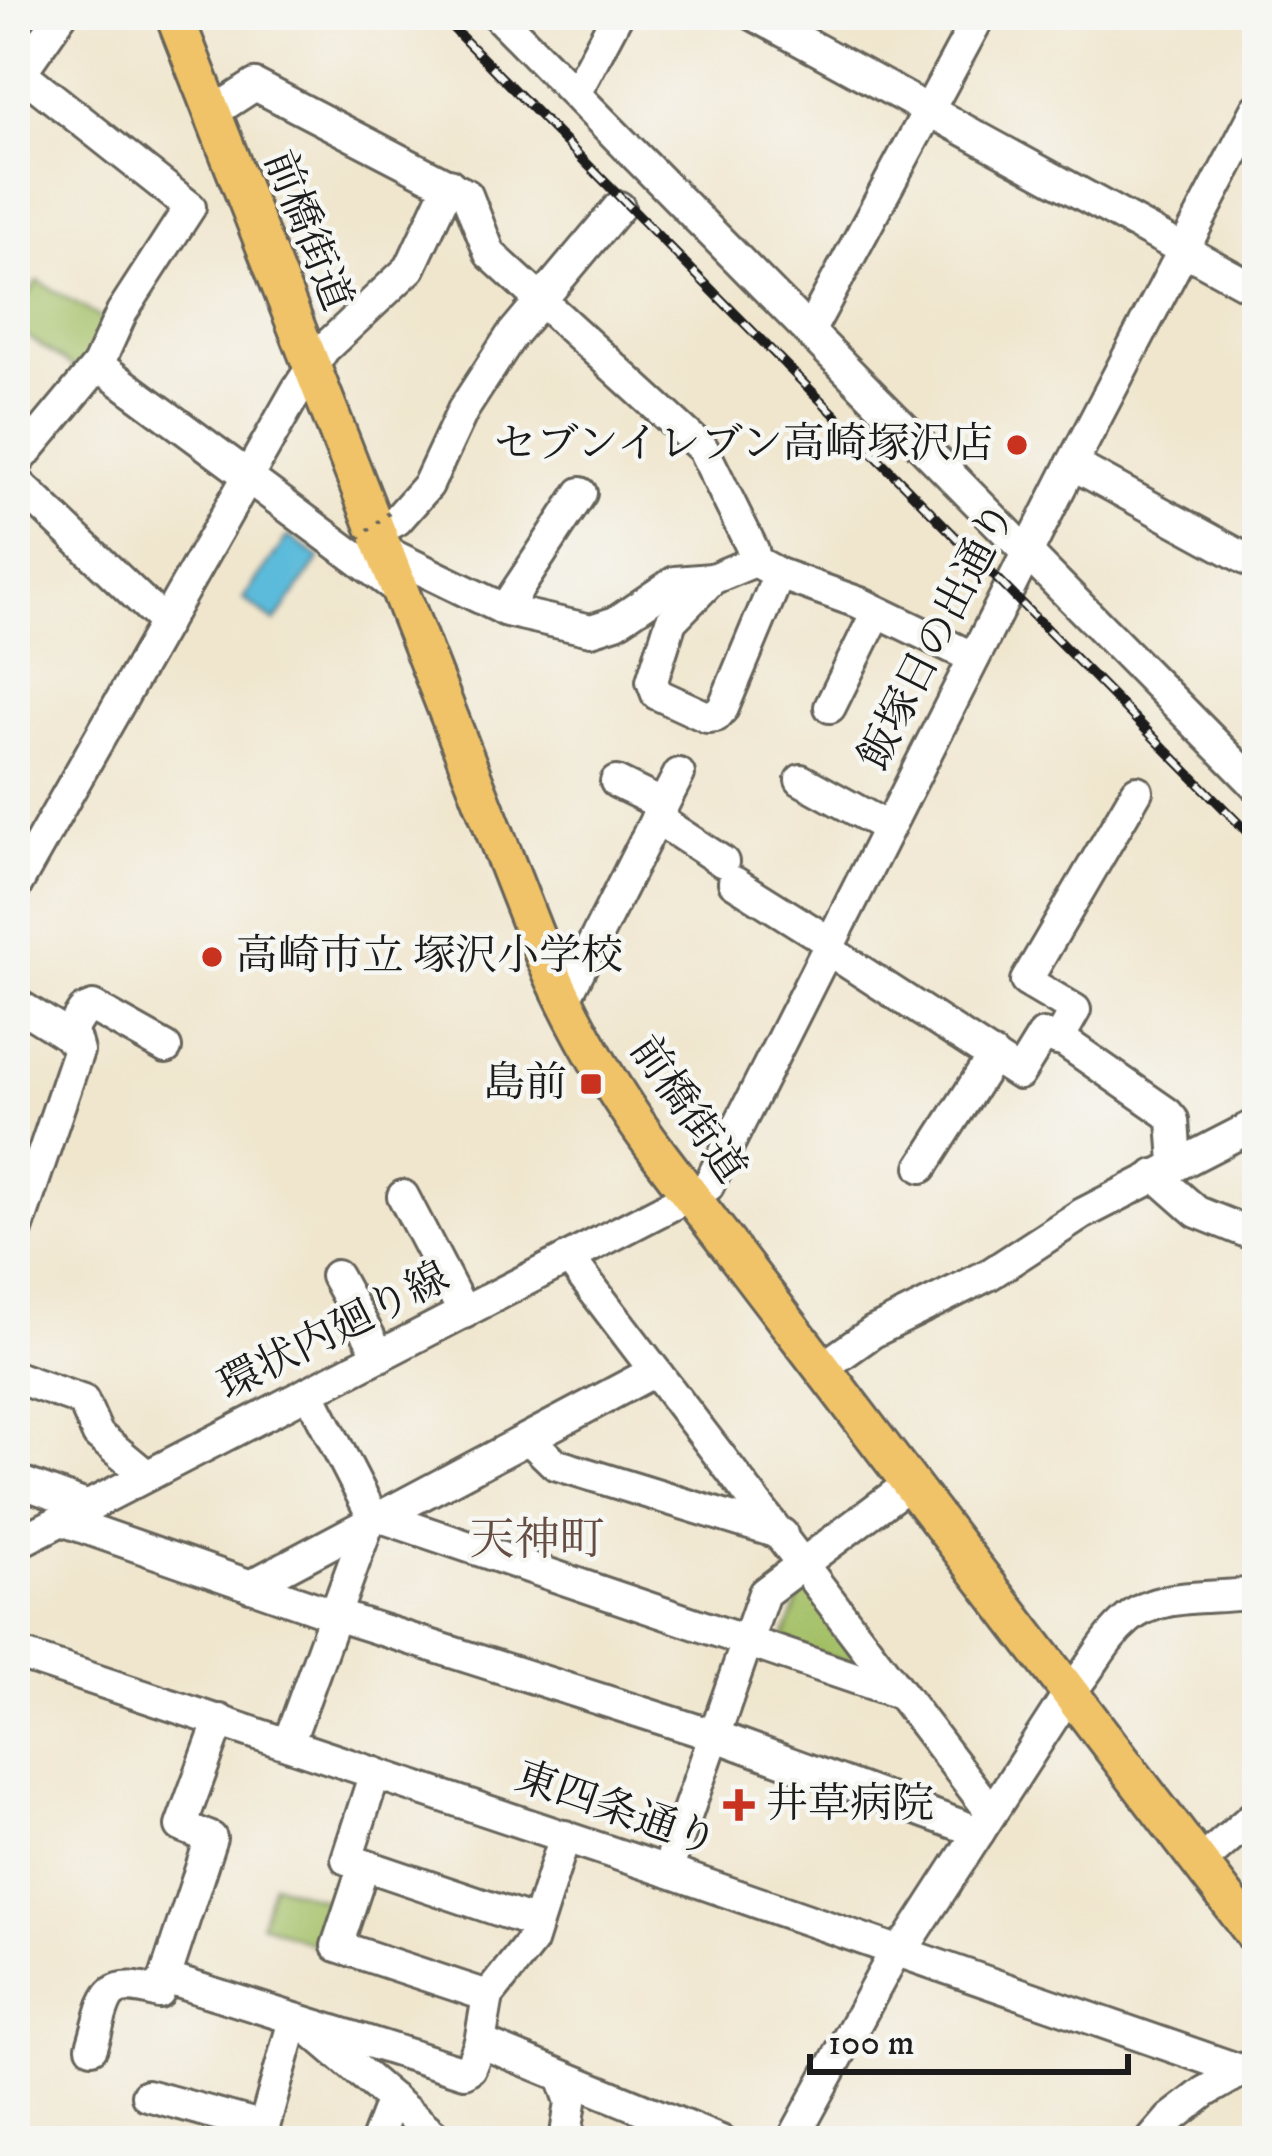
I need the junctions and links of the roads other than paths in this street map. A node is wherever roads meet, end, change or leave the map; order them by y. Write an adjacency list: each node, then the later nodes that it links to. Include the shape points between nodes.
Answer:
1 (62, 15): 8 (street)
2 (174, 15): 12 (main road, 前橋街道)
3 (496, 15): 9 (street)
4 (617, 15): 9 (street)
5 (754, 15): 7 (street)
6 (980, 15): 11 (street)
7 (798, 25): 11 (street)
8 (17, 74): 19 (street, via 190,203)
9 (576, 92): 18 (street)
10 (1257, 109): 15 (street, 飯塚日の出通り)
11 (928, 110): 15 (street); 18 (street)
12 (212, 113): 13 (street, via 255,85); 20 (main road, 前橋街道)
13 (449, 184): 17 (street, via 467,195 490,254); 20 (street, via 410,268)
14 (619, 207): 17 (street)
15 (1185, 248): 16 (street); 21 (street, 飯塚日の出通り)
16 (1257, 290)
17 (540, 298): 26 (street, via 463,410 428,485); 29 (street, via 703,449)
18 (810, 330): 27 (street)
19 (98, 365): 22 (street); 23 (street)
20 (312, 365): 23 (street); 26 (main road, 前橋街道)
21 (1072, 464): 27 (street, 飯塚日の出通り); 28 (street)
22 (15, 465)
23 (246, 476): 31 (street); 34 (street)
24 (15, 480): 34 (street)
25 (581, 493): 32 (street)
26 (379, 532): 31 (main road, 前橋街道); 32 (street)
27 (1027, 554): 35 (street, 飯塚日の出通り); 40 (street)
28 (1257, 565)
29 (767, 567): 30 (street); 30 (street, via 723,708 707,717 657,694 652,681 671,621); 33 (street)
30 (712, 579): 32 (street, via 674,582 601,629)
31 (400, 590): 46 (main road, 前橋街道)
32 (504, 610)
33 (877, 612): 35 (street); 36 (street)
34 (165, 623): 44 (street)
35 (974, 658): 43 (street, 飯塚日の出通り)
36 (830, 707)
37 (679, 774): 42 (street)
38 (800, 780): 43 (street)
39 (616, 782): 42 (street)
40 (1257, 786)
41 (1137, 791): 49 (street, via 1026,981 1075,1010)
42 (659, 812): 45 (street); 46 (street)
43 (887, 827): 45 (street, 飯塚日の出通り)
44 (15, 887)
45 (829, 946): 51 (street); 55 (street, 飯塚日の出通り, via 708,1186)
46 (564, 1000): 55 (main road, 前橋街道, via 617,1096)
47 (15, 1003): 48 (street)
48 (67, 1036): 50 (street, via 93,1007); 57 (street, via 78,1051)
49 (1058, 1040): 51 (street, via 1043,1036 1018,1074); 54 (street, via 1173,1120)
50 (166, 1048)
51 (994, 1056): 53 (street)
52 (1257, 1124): 54 (street)
53 (922, 1167)
54 (1165, 1169): 58 (street, via 1197,1212); 63 (street)
55 (690, 1195): 59 (street, 環状内廻り線); 63 (main road, 前橋街道)
56 (403, 1196): 61 (street)
57 (15, 1236)
58 (1257, 1236)
59 (569, 1258): 61 (street, 環状内廻り線); 64 (street)
60 (336, 1276): 62 (street)
61 (464, 1313): 62 (street, 環状内廻り線)
62 (380, 1356): 66 (street, 環状内廻り線)
63 (822, 1368): 70 (main road, 前橋街道)
64 (653, 1372): 67 (street); 73 (street)
65 (15, 1377): 68 (street, via 83,1402 98,1435)
66 (309, 1392): 68 (street, 環状内廻り線); 72 (street)
67 (529, 1439): 72 (street); 73 (street, via 555,1464)
68 (146, 1475): 71 (street, 環状内廻り線)
69 (15, 1480): 71 (street)
70 (909, 1484): 75 (street); 81 (main road, 前橋街道)
71 (75, 1514): 74 (street, 環状内廻り線); 76 (street)
72 (374, 1520): 76 (street); 78 (street); 79 (street)
73 (782, 1534): 75 (street)
74 (15, 1544)
75 (805, 1563): 79 (street, via 764,1593); 82 (street)
76 (250, 1586): 78 (street)
77 (1257, 1592): 81 (street, via 1185,1599 1131,1616)
78 (334, 1616): 84 (street); 85 (street)
79 (746, 1641): 82 (street); 84 (street)
80 (15, 1653): 83 (street, 東四条通り)
81 (1069, 1693): 88 (street); 91 (main road, 前橋街道)
82 (899, 1694): 88 (street)
83 (220, 1720): 85 (street, 東四条通り); 96 (street, via 181,1826 212,1838)
84 (716, 1736): 88 (street); 92 (street)
85 (288, 1744): 86 (street, 東四条通り)
86 (375, 1773): 89 (street, 東四条通り); 90 (street, via 347,1859)
87 (1257, 1813): 91 (street)
88 (985, 1822): 95 (street)
89 (565, 1836): 92 (street, 東四条通り); 93 (street)
90 (364, 1864): 93 (street); 97 (street, via 337,1946)
91 (1199, 1864): 94 (main road, 前橋街道)
92 (667, 1870): 95 (street, 東四条通り)
93 (536, 1923): 97 (street, via 527,1951)
94 (1257, 1938)
95 (896, 1950): 101 (street, 東四条通り); 106 (street)
96 (165, 1978): 98 (street); 100 (street, via 159,1993 116,1988)
97 (488, 1996): 99 (street)
98 (301, 2023): 99 (street, via 456,2073 470,2068); 104 (street); 105 (street)
99 (480, 2042): 102 (street)
100 (92, 2047)
101 (1252, 2070): 111 (street, via 1205,2092)
102 (562, 2076): 109 (street, via 571,2102); 110 (street)
103 (147, 2095): 105 (street)
104 (392, 2099): 107 (street); 108 (street)
105 (262, 2134)
106 (801, 2138)
107 (376, 2141)
108 (441, 2141)
109 (566, 2141)
110 (722, 2141)
111 (1151, 2141)

